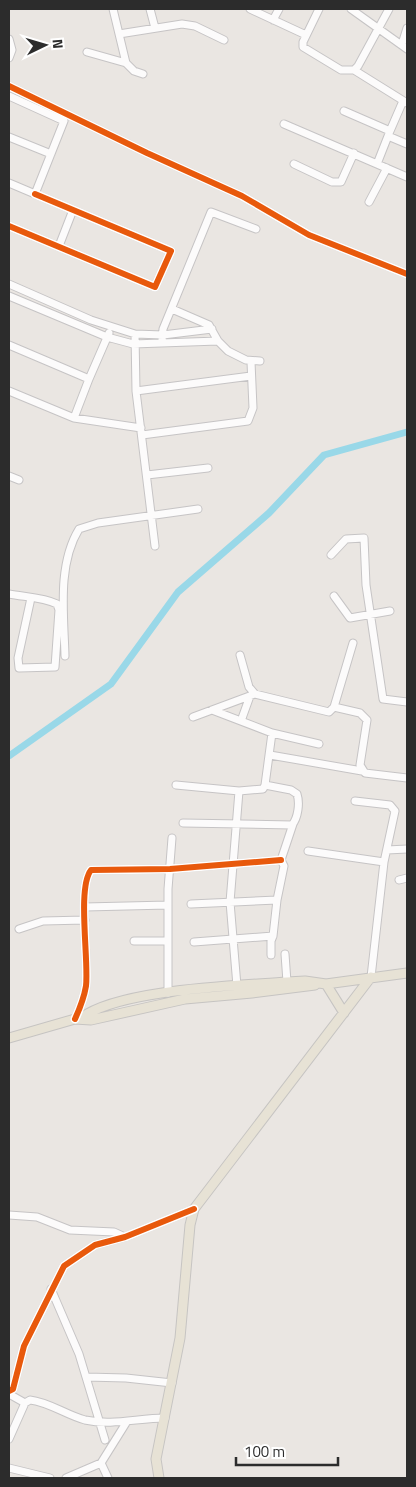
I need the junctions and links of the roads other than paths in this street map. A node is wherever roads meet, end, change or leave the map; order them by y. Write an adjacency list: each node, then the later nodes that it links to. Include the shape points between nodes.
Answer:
1 (113, 9): 12 (street)
2 (150, 9): 9 (street)
3 (250, 9): 8 (street)
4 (279, 9): 8 (street)
5 (319, 9): 13 (street)
6 (351, 9): 10 (street)
7 (389, 9): 10 (street)
8 (273, 20): 13 (street)
9 (155, 28): 12 (street); 15 (street, via 188,24)
10 (379, 28): 16 (street); 20 (street)
11 (407, 29): 16 (street)
12 (119, 34): 19 (street)
13 (306, 35): 20 (street, via 303,47 341,70)
14 (9, 39): 18 (street, via 12,50)
15 (224, 40)
16 (404, 46)
17 (88, 52): 19 (street)
18 (9, 58)
19 (126, 63): 21 (street)
20 (354, 70): 24 (street)
21 (143, 74)
22 (9, 86): 43 (street, via 242,196 309,234)
23 (9, 96): 31 (street, via 64,121)
24 (405, 102): 27 (street)
25 (344, 111): 27 (street)
26 (284, 124): 30 (street)
27 (389, 133): 29 (street); 33 (street)
28 (9, 137): 31 (street)
29 (407, 144)
30 (354, 153): 32 (street, via 341,182 332,182); 33 (street)
31 (51, 154): 37 (street)
32 (294, 164)
33 (377, 164): 34 (street)
34 (387, 168): 35 (street); 38 (street)
35 (407, 177)
36 (9, 183): 37 (street)
37 (35, 194): 39 (street)
38 (370, 202)
39 (73, 210): 42 (street); 42 (street, via 171,251 155,287)
40 (9, 226): 42 (street)
41 (256, 228): 46 (street, via 212,212)
42 (59, 246)
43 (407, 274)
44 (9, 284): 47 (street)
45 (9, 296): 51 (street)
46 (172, 309): 48 (street, via 203,321); 50 (street)
47 (112, 328): 49 (street); 51 (street)
48 (212, 329): 50 (street); 52 (street)
49 (134, 334): 50 (street); 53 (street)
50 (163, 335): 55 (street)
51 (107, 337): 53 (street); 59 (street)
52 (218, 341): 55 (street); 57 (street, via 228,351)
53 (133, 344): 55 (street); 61 (street)
54 (9, 345): 59 (street)
55 (162, 345)
56 (260, 361): 57 (street)
57 (251, 362): 58 (street)
58 (251, 376): 61 (street); 63 (street, via 253,408 248,421)
59 (89, 379): 62 (street)
60 (9, 391): 62 (street)
61 (136, 391): 63 (street)
62 (74, 418): 63 (street)
63 (141, 431): 65 (street)
64 (208, 468): 65 (street)
65 (147, 475): 69 (street)
66 (9, 476): 67 (street)
67 (19, 480)
68 (198, 509): 69 (street)
69 (152, 516): 70 (street); 79 (street, via 84,526 74,537 64,587)
70 (155, 546)
71 (331, 555): 76 (street, via 346,539 364,538)
72 (9, 594): 74 (street)
73 (334, 596): 76 (street, via 350,618)
74 (31, 598): 74 (street, via 57,604 54,667 19,668 18,658)
75 (390, 611): 76 (street)
76 (371, 616): 81 (street, via 384,699)
77 (353, 644): 82 (street)
78 (240, 655): 80 (street)
79 (65, 656)
80 (252, 695): 82 (street, via 323,712); 83 (street); 85 (street)
81 (407, 702)
82 (334, 707): 89 (street, via 360,713 367,720)
83 (212, 710): 84 (street); 85 (street)
84 (193, 717)
85 (241, 721): 86 (street)
86 (272, 733): 87 (street); 88 (street)
87 (319, 744)
88 (270, 755): 89 (street); 91 (street)
89 (362, 770): 90 (street, via 364,773)
90 (407, 778)
91 (265, 785): 93 (street, via 263,789); 97 (street, via 297,794 299,801)
92 (176, 786): 93 (street)
93 (239, 790): 96 (street)
94 (355, 801): 100 (street, via 393,806 395,812)
95 (183, 823): 96 (street)
96 (237, 823): 97 (street); 104 (street)
97 (292, 824): 102 (street)
98 (172, 838): 105 (street)
99 (407, 849): 100 (street)
100 (387, 850): 103 (street)
101 (308, 851): 103 (street)
102 (281, 860): 104 (street); 108 (street, via 284,866)
103 (384, 862): 123 (street)
104 (234, 864): 105 (street); 109 (street)
105 (170, 869): 111 (street); 112 (street, via 91,870 87,877)
106 (407, 878): 107 (street)
107 (399, 880)
108 (277, 900): 109 (street); 115 (street)
109 (230, 902): 110 (street); 117 (street)
110 (190, 904)
111 (168, 905): 112 (street); 118 (street)
112 (84, 907): 113 (street)
113 (85, 920): 114 (street, via 43,921); 129 (street, via 86,984)
114 (19, 928)
115 (274, 936): 117 (street); 121 (street)
116 (134, 941): 118 (street)
117 (232, 941): 119 (street); 126 (street)
118 (167, 942): 127 (street)
119 (194, 942)
120 (284, 954): 124 (street)
121 (271, 955)
122 (407, 972): 123 (main road)
123 (371, 977): 125 (main road); 128 (main road)
124 (286, 982): 125 (main road); 126 (main road)
125 (323, 984): 128 (main road); 129 (main road, via 185,999 91,1020)
126 (237, 986): 127 (main road)
127 (168, 993): 129 (main road, via 118,1003)
128 (344, 1012): 131 (main road)
129 (78, 1018): 130 (main road)
130 (9, 1038)
131 (194, 1209): 133 (street); 136 (main road)
132 (9, 1215): 133 (street, via 37,1217 70,1230 114,1232)
133 (125, 1237): 134 (street, via 95,1245 74,1258 61,1270)
134 (51, 1289): 135 (street, via 68,1324); 137 (street, via 24,1346 14,1389)
135 (86, 1377): 136 (street); 140 (street)
136 (172, 1383): 139 (main road)
137 (9, 1392): 138 (street)
138 (25, 1403): 140 (street, via 33,1400 70,1416); 142 (street)
139 (165, 1418): 141 (street); 149 (main road, via 156,1459)
140 (99, 1422): 141 (street); 143 (street)
141 (126, 1422): 144 (street)
142 (9, 1438)
143 (105, 1440)
144 (101, 1463): 147 (street); 148 (street)
145 (9, 1468): 146 (street)
146 (50, 1478)
147 (66, 1478)
148 (108, 1478)
149 (159, 1478)

